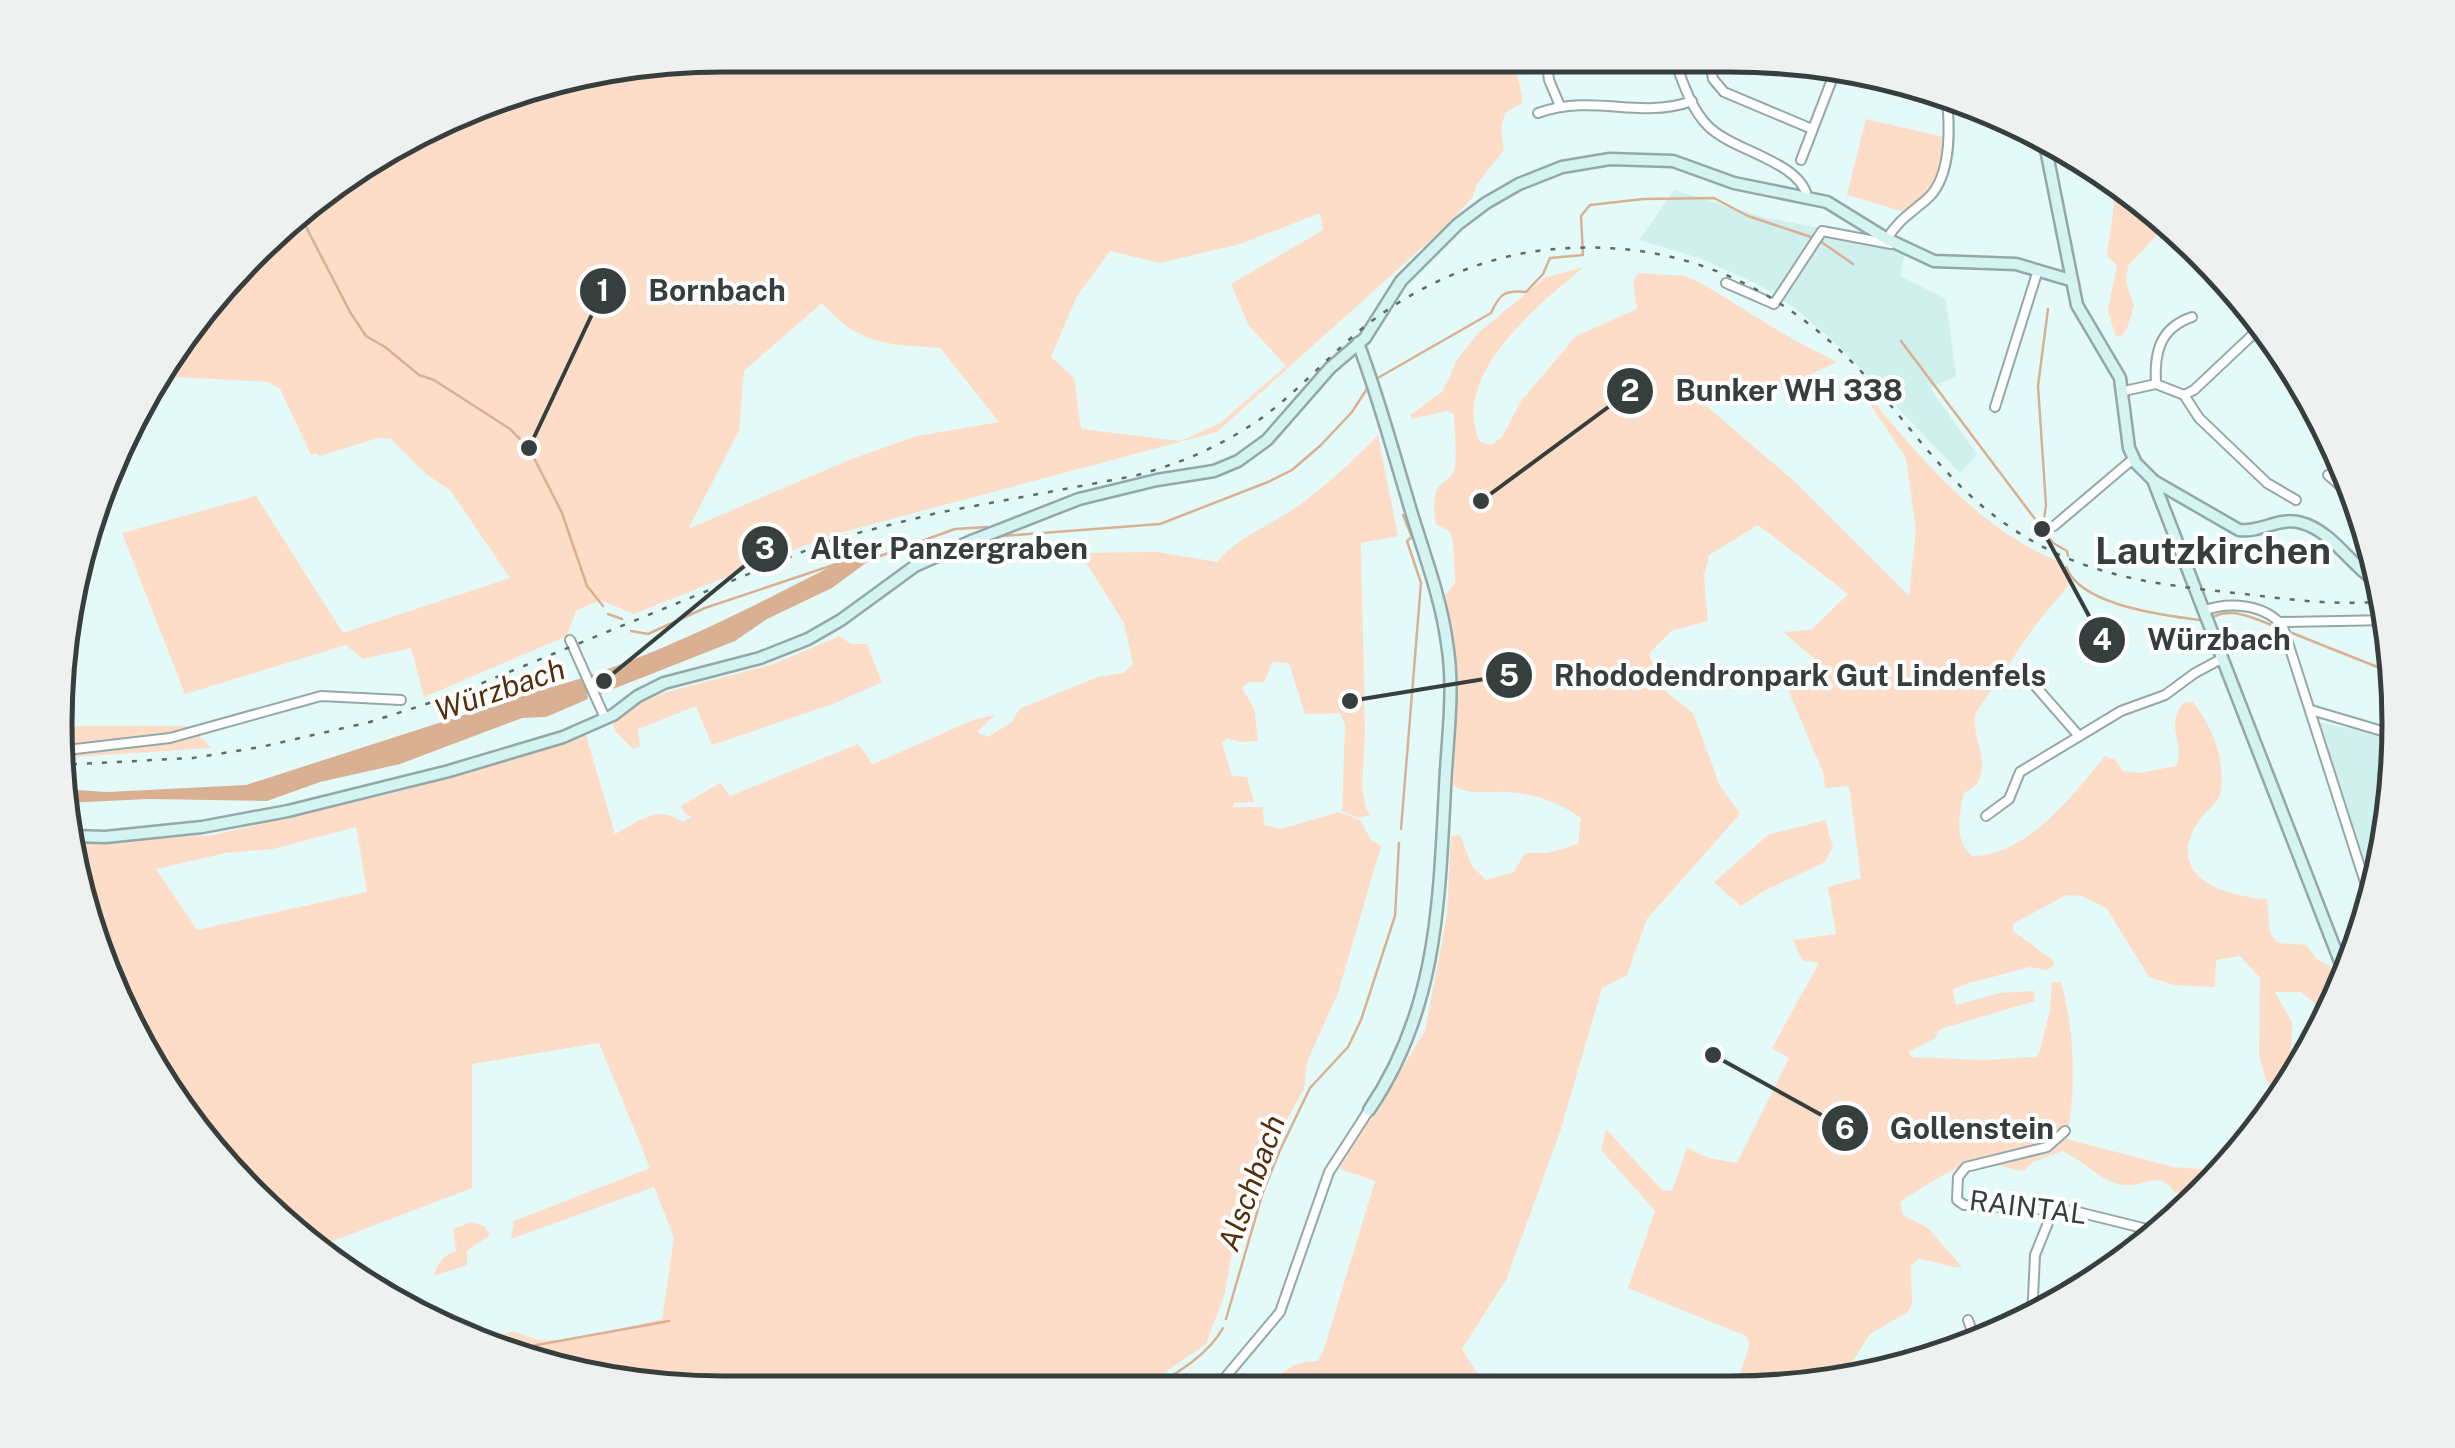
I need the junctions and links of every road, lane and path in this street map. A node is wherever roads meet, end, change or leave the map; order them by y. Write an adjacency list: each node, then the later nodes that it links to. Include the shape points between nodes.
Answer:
1 (1548, 72): 6 (street)
2 (1680, 72): 5 (street)
3 (1713, 72): 9 (street, via 1724,92)
4 (1831, 81): 9 (street)
5 (1692, 101): 6 (street, via 1654,108); 12 (street, via 1712,130 1798,177)
6 (1560, 106): 8 (street)
7 (1947, 110): 13 (street, via 1938,183 1898,221)
8 (1538, 113)
9 (1812, 129): 11 (street)
10 (2047, 155): 14 (main road)
11 (1801, 160)
12 (1806, 196): 13 (main road); 20 (main road, via 1660,159 1592,160 1542,174 1471,214 1428,253)
13 (1891, 241): 15 (main road, via 1934,261); 17 (street, via 1822,231 1774,304)
14 (2068, 266): 15 (main road); 16 (main road)
15 (2038, 270): 16 (main road); 24 (street)
16 (2070, 280): 22 (main road)
17 (1726, 284)
18 (2192, 317): 21 (street, via 2163,336)
19 (2253, 334): 23 (street)
20 (1358, 343): 42 (main road, via 1267,440 1238,461 1055,507 915,566 841,620 786,649 664,683); 52 (main road, via 1435,589 1450,688 1433,952 1397,1063)
21 (2156, 384): 22 (street); 23 (street)
22 (2124, 391): 25 (main road)
23 (2184, 395): 30 (street, via 2267,483)
24 (1995, 407)
25 (2133, 458): 27 (main road); 32 (street)
26 (2328, 474): 28 (street)
27 (2153, 480): 29 (main road); 31 (main road)
28 (2335, 480)
29 (2178, 495): 31 (main road); 33 (main road, via 2239,530 2306,524)
30 (2296, 500)
31 (2163, 507): 34 (main road)
32 (2054, 526)
33 (2363, 570)
34 (2204, 611): 36 (street, via 2248,607); 38 (main road)
35 (2374, 621): 36 (street)
36 (2283, 628): 41 (street)
37 (570, 640): 42 (street)
38 (2223, 658): 44 (street); 50 (main road)
39 (2030, 680): 44 (street)
40 (401, 700): 45 (street, via 321,696 170,738)
41 (2311, 710): 43 (street); 48 (street)
42 (605, 718): 47 (main road, via 539,745 288,811 202,827)
43 (2382, 731)
44 (2079, 736): 46 (street, via 2020,772 2009,799)
45 (73, 749)
46 (1986, 816)
47 (83, 836)
48 (2364, 878)
49 (2342, 950): 50 (street)
50 (2338, 952): 51 (main road)
51 (2339, 956)
52 (1369, 1110): 59 (street, via 1328,1172 1280,1312)
53 (2065, 1131): 54 (street, RAINTAL, via 2048,1148 1966,1167 1958,1177 1956,1197 1964,1205)
54 (2054, 1208): 55 (street, RAINTAL); 56 (street, via 2035,1255)
55 (2144, 1228)
56 (2033, 1301)
57 (1968, 1320): 58 (street)
58 (1971, 1329)
59 (1226, 1376)

